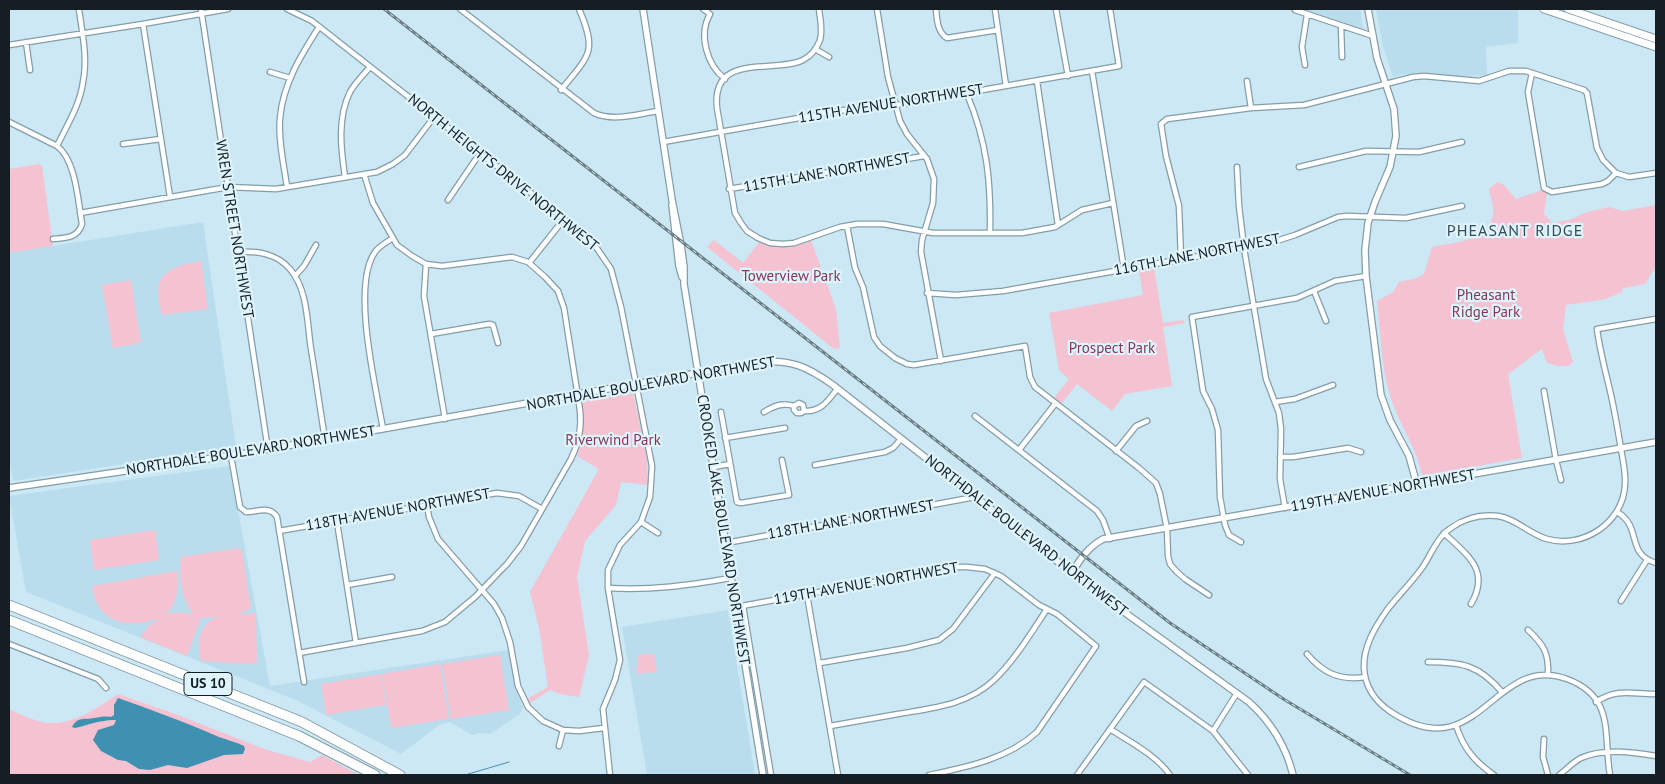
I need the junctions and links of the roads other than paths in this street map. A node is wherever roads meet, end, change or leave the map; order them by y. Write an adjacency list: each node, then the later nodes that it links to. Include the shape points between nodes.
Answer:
1 (79, 9): 26 (street)
2 (228, 9): 19 (street)
3 (287, 9): 24 (street, NORTH HEIGHTS DRIVE NORTHWEST)
4 (460, 9): 48 (street)
5 (579, 9): 48 (street, via 590,38 590,50)
6 (643, 9): 52 (street, CROOKED LAKE BOULEVARD NORTHWEST)
7 (703, 9): 20 (street)
8 (714, 9): 20 (street)
9 (819, 9): 32 (street, via 821,34)
10 (877, 9): 50 (street, via 888,76)
11 (936, 9): 25 (street, via 943,36 949,38)
12 (995, 9): 25 (street)
13 (1056, 9): 41 (street)
14 (1110, 9): 38 (street, 115TH AVENUE NORTHWEST, via 1119,66)
15 (1368, 9): 27 (street)
16 (1544, 9): 31 (main road)
17 (1568, 9): 28 (main road)
18 (1296, 10): 21 (street)
19 (201, 11): 22 (street); 70 (street, WREN STREET NORTHWEST)
20 (710, 14): 43 (street, via 705,30 708,57)
21 (1306, 15): 23 (street); 35 (street, via 1302,47)
22 (144, 24): 26 (street); 56 (street)
23 (1341, 26): 27 (street); 34 (street)
24 (319, 27): 36 (street, NORTH HEIGHTS DRIVE NORTHWEST); 42 (street)
25 (998, 30): 47 (street)
26 (82, 33): 29 (street); 60 (street, via 84,82)
27 (1373, 36): 46 (street, via 1376,58)
28 (1656, 39)
29 (26, 42): 30 (street); 37 (street)
30 (9, 44)
31 (1656, 48)
32 (815, 49): 33 (street); 43 (street, via 801,61 742,68)
33 (829, 57)
34 (1342, 57)
35 (1305, 65)
36 (370, 67): 53 (street, NORTH HEIGHTS DRIVE NORTHWEST); 69 (street, via 350,91 344,111 341,137)
37 (30, 70)
38 (1092, 71): 41 (street, 115TH AVENUE NORTHWEST); 75 (street)
39 (270, 72): 42 (street)
40 (1532, 73): 46 (street, via 1509,72 1479,81 1424,76); 66 (street, via 1584,90 1597,148); 66 (street, via 1528,92 1544,188 1552,192 1602,184)
41 (1068, 76): 44 (street, 115TH AVENUE NORTHWEST)
42 (290, 78): 71 (street, via 280,118)
43 (725, 79): 55 (street, via 716,97)
44 (1036, 81): 47 (street, 115TH AVENUE NORTHWEST); 81 (street)
45 (1247, 81): 51 (street)
46 (1386, 84): 51 (street, via 1304,105); 61 (street, via 1395,114)
47 (1006, 86): 49 (street, 115TH AVENUE NORTHWEST)
48 (561, 90): 52 (street, via 588,110 604,117)
49 (967, 94): 50 (street, 115TH AVENUE NORTHWEST); 83 (street, via 977,119 987,162)
50 (897, 105): 55 (street, 115TH AVENUE NORTHWEST, via 873,105); 63 (street, via 901,124)
51 (1251, 108): 89 (street, via 1167,119 1161,124 1179,206)
52 (658, 110): 57 (street, CROOKED LAKE BOULEVARD NORTHWEST)
53 (434, 117): 62 (street, NORTH HEIGHTS DRIVE NORTHWEST); 68 (street, via 405,155 377,172)
54 (9, 122): 60 (street)
55 (721, 132): 57 (street, 115TH AVENUE NORTHWEST); 72 (street)
56 (161, 140): 59 (street); 73 (street)
57 (663, 142): 103 (street, CROOKED LAKE BOULEVARD NORTHWEST, via 671,213)
58 (1462, 142): 61 (street, via 1426,152)
59 (123, 144)
60 (57, 146): 77 (street, via 72,167)
61 (1394, 151): 65 (street, via 1366,151); 78 (street)
62 (480, 154): 74 (street); 79 (street, NORTH HEIGHTS DRIVE NORTHWEST)
63 (924, 156): 72 (street, 115TH LANE NORTHWEST); 82 (street, via 933,175 934,187)
64 (1237, 167): 87 (street)
65 (1299, 167)
66 (1616, 173): 67 (street, via 1630,177)
67 (1656, 173)
68 (364, 174): 69 (street); 84 (street, via 373,203)
69 (345, 178): 71 (street)
70 (228, 187): 71 (street); 73 (street); 88 (street, WREN STREET NORTHWEST)
71 (287, 187)
72 (729, 189): 80 (street, via 740,223 762,240 790,243)
73 (170, 197): 77 (street)
74 (448, 200)
75 (1113, 204): 81 (street, via 1082,210); 92 (street)
76 (1462, 206): 78 (street, 116TH LANE NORTHWEST, via 1416,217)
77 (80, 213): 85 (street, via 82,224 77,234)
78 (1370, 217): 87 (street, 116TH LANE NORTHWEST, via 1338,217 1295,235); 94 (street)
79 (564, 219): 90 (street); 105 (street, NORTH HEIGHTS DRIVE NORTHWEST, via 594,244 611,269)
80 (847, 226): 82 (street, via 883,224); 102 (street, via 872,330 880,346 901,362 916,365)
81 (1058, 226): 83 (street, via 1022,233)
82 (924, 232): 83 (street); 96 (street, via 921,252)
83 (990, 232)
84 (393, 238): 91 (street, via 397,245); 117 (street, via 375,250 368,264 364,289)
85 (53, 239)
86 (316, 245): 93 (street)
87 (1244, 248): 89 (street, 116TH LANE NORTHWEST); 97 (street)
88 (238, 252): 93 (street, via 257,252 276,258 286,264); 123 (street, WREN STREET NORTHWEST)
89 (1181, 258): 92 (street, 116TH LANE NORTHWEST)
90 (529, 263): 91 (street, via 512,257 442,266); 108 (street, via 558,290 564,308)
91 (426, 264): 100 (street, via 424,296)
92 (1124, 270): 96 (street, 116TH LANE NORTHWEST, via 986,293)
93 (295, 276): 119 (street, via 304,303)
94 (1366, 276): 95 (street, via 1335,280); 135 (street, via 1381,395 1409,456)
95 (1314, 291): 97 (street, via 1297,298); 99 (street)
96 (927, 293): 102 (street)
97 (1254, 305): 109 (street, via 1266,379); 142 (street, via 1192,317 1203,391 1218,430 1220,497)
98 (1656, 319): 122 (street, via 1597,329)
99 (1326, 321)
100 (430, 334): 101 (street, via 489,324 493,325); 114 (street)
101 (498, 343)
102 (941, 361): 110 (street, via 1025,346 1032,383)
103 (698, 374): 105 (street, NORTHDALE BOULEVARD NORTHWEST); 106 (street, NORTHDALE BOULEVARD NORTHWEST, via 759,362 782,362 809,369); 133 (street, CROOKED LAKE BOULEVARD NORTHWEST)
104 (1333, 385): 109 (street, via 1295,399)
105 (635, 386): 108 (street, NORTHDALE BOULEVARD NORTHWEST); 144 (street, NORTH HEIGHTS DRIVE NORTHWEST, via 652,478 650,497)
106 (837, 389): 112 (street, via 816,411 797,413 794,406 788,404 777,405); 120 (street, NORTHDALE BOULEVARD NORTHWEST)
107 (1544, 391): 130 (street)
108 (578, 395): 114 (street, NORTHDALE BOULEVARD NORTHWEST); 140 (street, via 581,426 576,448)
109 (1275, 402): 128 (street, via 1281,429)
110 (1055, 404): 124 (street); 125 (street)
111 (721, 412): 118 (street)
112 (764, 412)
113 (975, 416): 124 (street)
114 (445, 419): 117 (street, NORTHDALE BOULEVARD NORTHWEST)
115 (1147, 421): 125 (street, via 1136,426)
116 (785, 428): 118 (street)
117 (383, 429): 119 (street, NORTHDALE BOULEVARD NORTHWEST)
118 (725, 438): 131 (street)
119 (325, 439): 123 (street, NORTHDALE BOULEVARD NORTHWEST)
120 (901, 439): 132 (street, via 885,452); 137 (street, NORTHDALE BOULEVARD NORTHWEST)
121 (1656, 442): 122 (street, 119TH AVENUE NORTHWEST)
122 (1621, 449): 130 (street, 119TH AVENUE NORTHWEST); 141 (street, via 1625,483)
123 (268, 450): 127 (street, NORTHDALE BOULEVARD NORTHWEST)
124 (1019, 450): 149 (street, via 1097,511)
125 (1116, 451): 145 (street, via 1156,484)
126 (1361, 452): 128 (street, via 1348,448)
127 (231, 456): 136 (street, NORTHDALE BOULEVARD NORTHWEST); 146 (street, via 240,507 246,512 271,511)
128 (1280, 457): 139 (street)
129 (782, 460): 131 (street, via 789,495 741,503 737,502)
130 (1556, 460): 134 (street); 135 (street, 119TH AVENUE NORTHWEST)
131 (730, 464): 133 (street)
132 (815, 465)
133 (714, 467): 151 (street, CROOKED LAKE BOULEVARD NORTHWEST)
134 (1561, 480)
135 (1417, 485): 139 (street, 119TH AVENUE NORTHWEST)
136 (9, 488)
137 (975, 497): 151 (street, 118TH LANE NORTHWEST); 155 (street, NORTHDALE BOULEVARD NORTHWEST)
138 (428, 505): 140 (street, 118TH AVENUE NORTHWEST, via 497,493 519,496); 143 (street, 118TH AVENUE NORTHWEST); 160 (street, via 438,539)
139 (1286, 508): 142 (street, 119TH AVENUE NORTHWEST)
140 (542, 509): 160 (street, via 521,546)
141 (1617, 512): 148 (street, via 1599,530 1571,541 1548,539 1511,520 1491,516 1467,519); 152 (street, via 1626,517 1638,550)
142 (1224, 518): 145 (street, 119TH AVENUE NORTHWEST); 150 (street, via 1229,535)
143 (337, 522): 146 (street, 118TH AVENUE NORTHWEST); 158 (street)
144 (641, 522): 147 (street); 159 (street, via 612,559)
145 (1167, 529): 149 (street, 119TH AVENUE NORTHWEST); 162 (street, via 1168,556 1172,567)
146 (279, 531): 172 (street)
147 (658, 533)
148 (1444, 533): 164 (street, via 1475,566 1479,585); 177 (street, via 1418,574 1379,622 1366,649)
149 (1110, 539): 155 (street, 119TH AVENUE NORTHWEST, via 1095,549)
150 (1241, 542)
151 (726, 543): 157 (street, CROOKED LAKE BOULEVARD NORTHWEST)
152 (1648, 560): 153 (street); 163 (street)
153 (1656, 563)
154 (995, 573): 161 (street, 119TH AVENUE NORTHWEST, via 976,567 957,567); 167 (street); 175 (street, via 953,629 938,640 926,645)
155 (1073, 574): 181 (street, NORTHDALE BOULEVARD NORTHWEST)
156 (392, 578): 158 (street)
157 (731, 578): 159 (street, via 678,587); 166 (street, CROOKED LAKE BOULEVARD NORTHWEST)
158 (346, 585): 170 (street)
159 (608, 588): 186 (street, via 620,660 603,709)
160 (482, 590): 170 (street, via 446,622 422,631); 188 (street, via 507,628 518,686 525,702 539,718)
161 (808, 595): 166 (street, 119TH AVENUE NORTHWEST); 175 (street)
162 (1209, 595)
163 (1621, 601)
164 (1471, 604)
165 (9, 605): 195 (highway, US 10, via 302,722)
166 (739, 607): 197 (street, CROOKED LAKE BOULEVARD NORTHWEST); 198 (street)
167 (1047, 609): 185 (street, via 1011,661 980,692 938,707); 200 (street, via 1096,646 1037,732 1026,742 988,760)
168 (9, 620): 194 (highway, US 10, via 299,736)
169 (1528, 630): 176 (street, via 1546,651)
170 (356, 643): 172 (street)
171 (9, 644): 179 (street, via 98,679)
172 (299, 653): 178 (street)
173 (1307, 654): 177 (street, via 1316,665 1332,675)
174 (1428, 662): 180 (street, via 1469,666 1488,676)
175 (820, 663): 185 (street)
176 (1548, 675): 180 (street, via 1524,679); 183 (street, via 1574,683)
177 (1365, 677): 184 (street, via 1378,701 1406,721 1430,727)
178 (304, 682)
179 (106, 688)
180 (1502, 692): 184 (street, via 1473,718)
181 (1237, 694): 189 (street); 204 (street, NORTHDALE BOULEVARD NORTHWEST, via 1263,715 1277,735)
182 (1654, 694): 183 (street, via 1617,692)
183 (1596, 702): 192 (street, via 1606,724)
184 (1456, 725): 205 (street, via 1468,752)
185 (830, 726): 199 (street)
186 (604, 728): 188 (street); 196 (street)
187 (1110, 729): 189 (street, via 1144,682); 201 (street); 202 (street, via 1153,758)
188 (564, 730): 191 (street)
189 (1213, 731): 203 (street)
190 (1544, 738): 206 (street, via 1543,757)
191 (559, 746)
192 (1608, 753): 193 (street); 207 (street, via 1580,758); 208 (street)
193 (1656, 756)
194 (375, 775)
195 (400, 775)
196 (610, 775)
197 (764, 775)
198 (771, 775)
199 (838, 775)
200 (928, 775)
201 (1077, 775)
202 (1170, 775)
203 (1248, 775)
204 (1293, 775)
205 (1494, 775)
206 (1548, 775)
207 (1559, 775)
208 (1610, 775)

